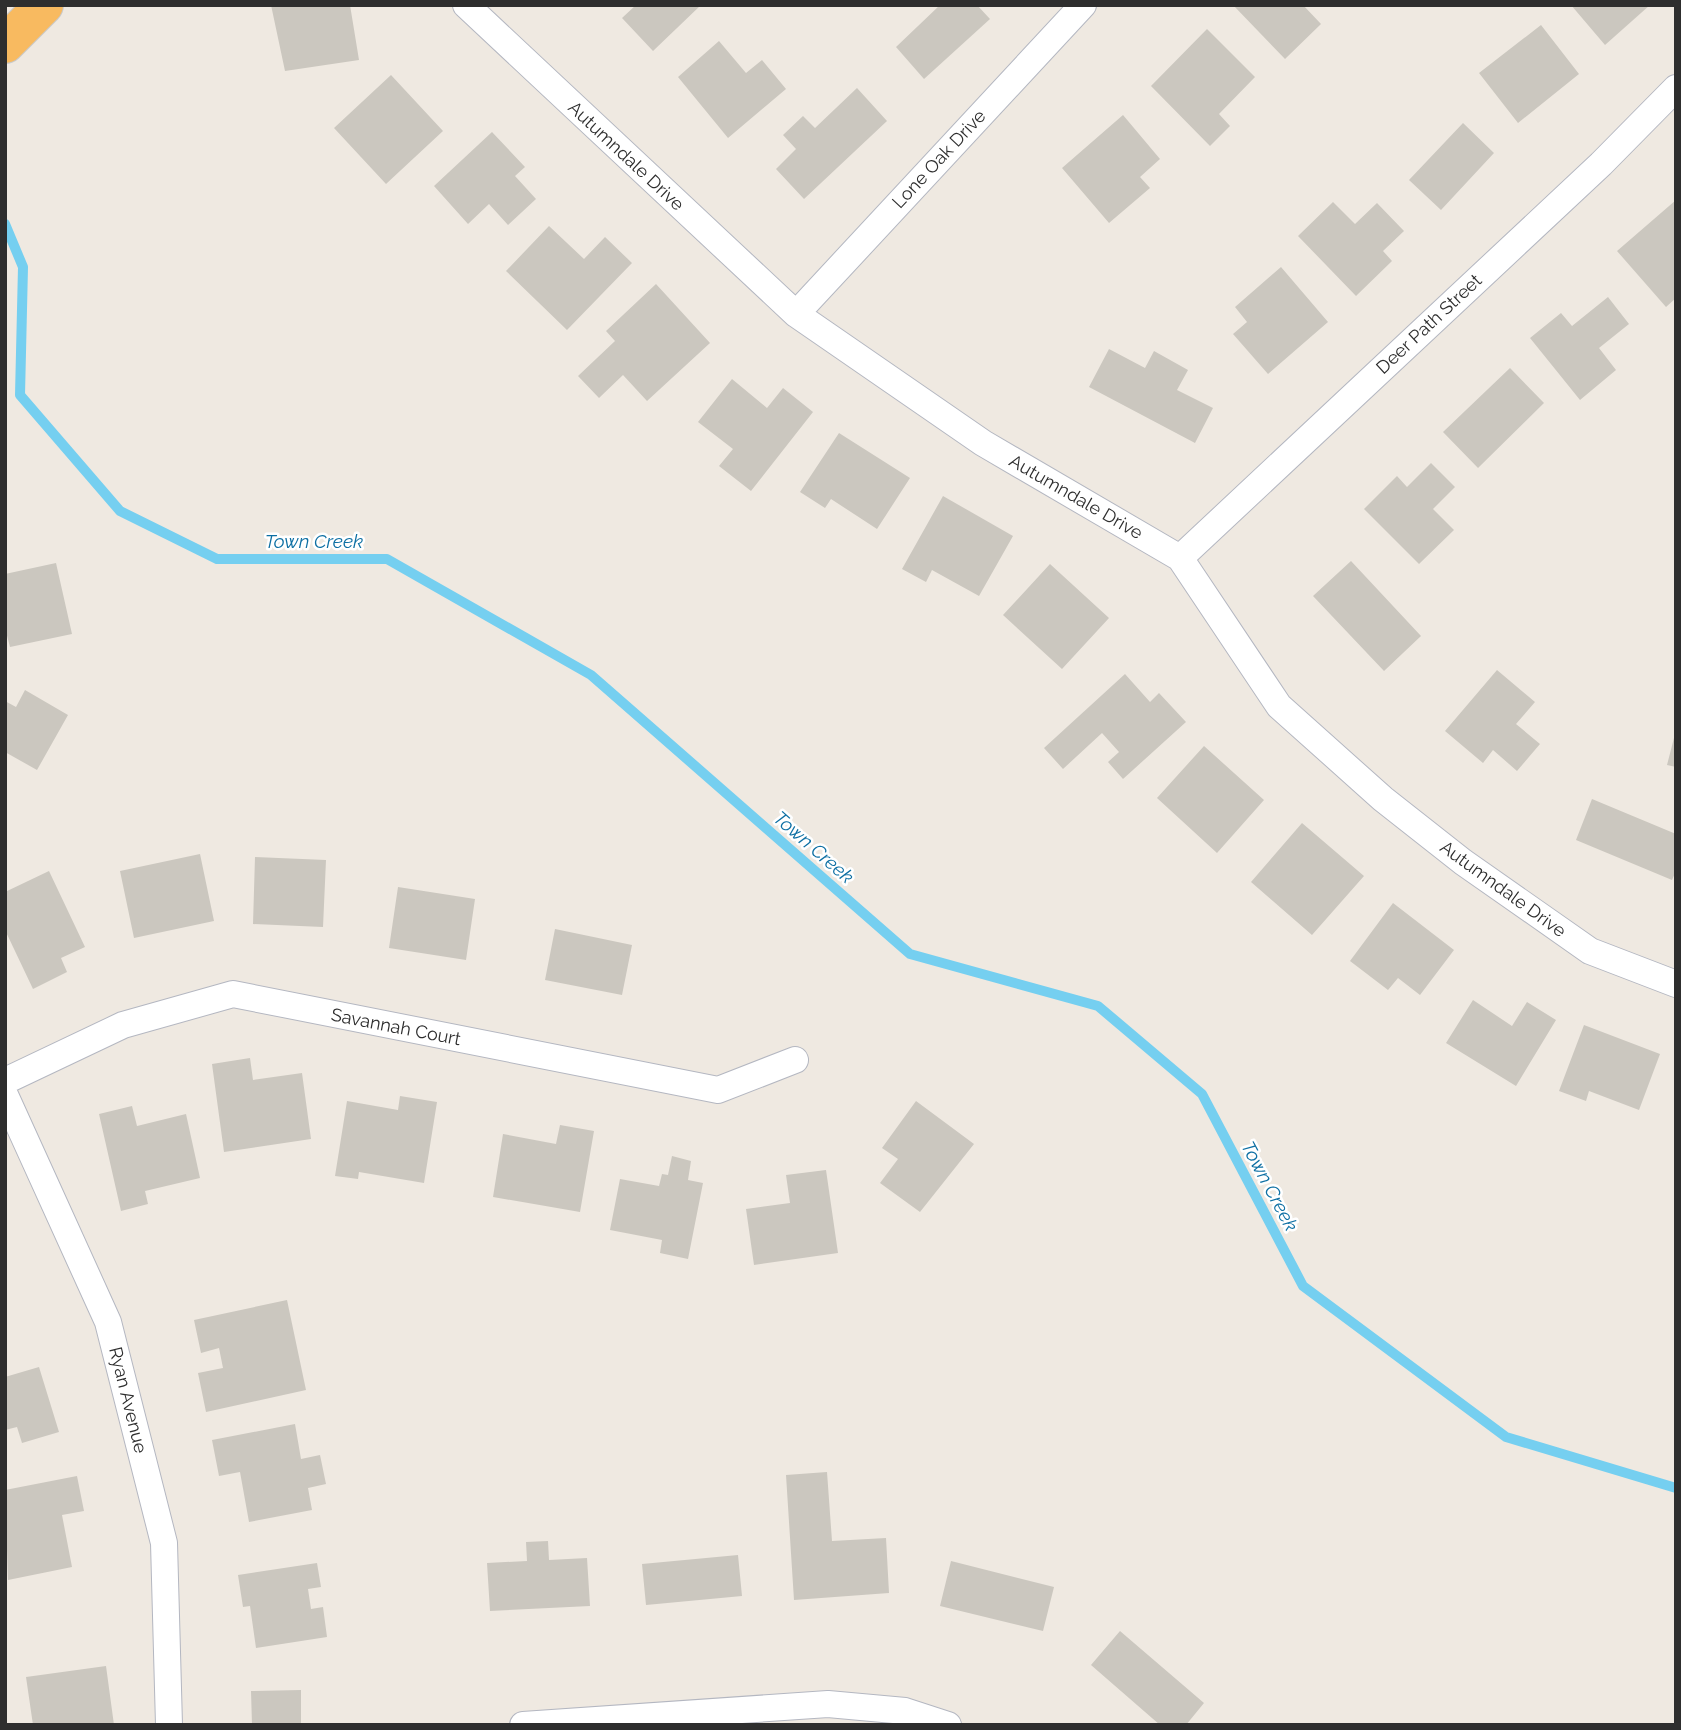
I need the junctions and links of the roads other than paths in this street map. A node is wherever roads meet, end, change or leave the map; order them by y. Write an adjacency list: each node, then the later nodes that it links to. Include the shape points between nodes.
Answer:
1 (44, 5): 4 (highway)
2 (1083, 5): 6 (street, Lone Oak Drive)
3 (466, 6): 6 (street, Autumndale Drive)
4 (5, 44)
5 (1676, 88): 7 (street, Deer Path Street, via 1601,164)
6 (796, 314): 7 (street, Autumndale Drive, via 983,443)
7 (1180, 558): 8 (street, Autumndale Drive, via 1279,706 1383,799 1590,951)
8 (1676, 984)
9 (795, 1060): 10 (street, Savannah Court, via 718,1090 233,994 123,1025)
10 (5, 1081)
11 (5, 1095): 12 (street, Ryan Avenue, via 108,1322 164,1544)
12 (169, 1725)
13 (523, 1725): 14 (street, via 828,1704 905,1711)
14 (948, 1725)

